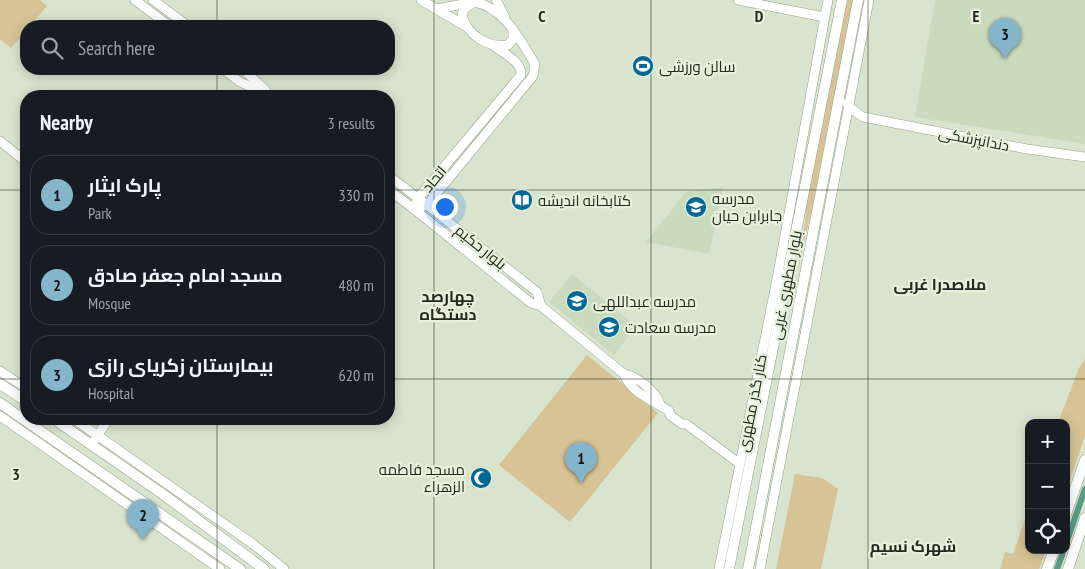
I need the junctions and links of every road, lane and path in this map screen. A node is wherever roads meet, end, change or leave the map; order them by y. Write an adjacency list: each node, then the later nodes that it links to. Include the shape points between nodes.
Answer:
1 (135, 0): 13 (street)
2 (154, 0): 14 (street)
3 (421, 0): 11 (street)
4 (496, 0): 15 (street)
5 (738, 0): 12 (street)
6 (828, 0): 12 (street, کنار گذر مطهری)
7 (842, 0): 32 (main road, بلوار مطهری غربی)
8 (858, 0): 21 (main road, بلوار مطهری غربی)
9 (870, 0): 24 (street)
10 (474, 1): 11 (street); 15 (street, via 487,6); 16 (street, via 462,15)
11 (437, 9): 16 (street)
12 (824, 17): 28 (street, کنار گذر مطهری)
13 (161, 20)
14 (180, 20)
15 (507, 22): 17 (street, اتحاد)
16 (467, 27): 18 (street)
17 (513, 31): 18 (street, via 513,39 508,45); 39 (street, اتحاد, via 535,64 533,76)
18 (494, 46): 38 (street, اتحاد, via 518,63 522,75)
19 (231, 75): 22 (street)
20 (249, 75): 23 (street)
21 (841, 88): 24 (street); 33 (main road, بلوار مطهری غربی)
22 (258, 90)
23 (265, 90)
24 (849, 108): 25 (street, دندانپزشکی); 26 (street)
25 (863, 117): 26 (street, دندانپزشکی); 30 (street, دندانپزشکی)
26 (846, 122): 31 (street)
27 (0, 141): 29 (street)
28 (799, 156): 32 (street); 35 (street, کنار گذر مطهری)
29 (20, 157)
30 (1085, 157)
31 (838, 165): 33 (street); 36 (street)
32 (808, 169): 35 (street); 41 (main road, بلوار مطهری غربی)
33 (824, 177): 36 (street); 42 (main road, بلوار مطهری غربی)
34 (395, 181): 38 (street, بلوار حکیم)
35 (794, 184): 51 (street, کنار گذر مطهری)
36 (833, 192): 54 (street)
37 (395, 195): 40 (street, بلوار حکیم)
38 (418, 198): 39 (street, بلوار حکیم); 40 (street, اتحاد)
39 (427, 205): 40 (street, اتحاد); 45 (street, بلوار حکیم, via 537,292)
40 (414, 209): 45 (street, بلوار حکیم, via 531,303)
41 (789, 267): 42 (main road, via 797,274); 43 (main road, بلوار مطهری غربی)
42 (806, 271): 44 (main road, بلوار مطهری غربی)
43 (784, 292): 44 (main road, via 792,289); 47 (main road, بلوار مطهری غربی)
44 (802, 294): 50 (main road, بلوار مطهری غربی)
45 (541, 306): 65 (street, بلوار حکیم, via 624,374 626,381 653,403 673,411)
46 (0, 371): 49 (street)
47 (768, 373): 51 (street); 74 (main road, بلوار مطهری غربی)
48 (0, 384): 52 (main road)
49 (20, 384)
50 (784, 388): 54 (street); 84 (main road, بلوار مطهری غربی)
51 (754, 394): 65 (street, کنار گذر مطهری)
52 (20, 397)
53 (0, 403): 56 (main road)
54 (791, 411): 85 (street)
55 (0, 416): 63 (street)
56 (20, 419)
57 (28, 425): 63 (main road)
58 (63, 425): 62 (main road)
59 (83, 425): 61 (street)
60 (105, 425): 61 (street)
61 (98, 435): 62 (street); 76 (street)
62 (91, 445): 66 (main road)
63 (64, 453): 68 (main road); 75 (street)
64 (1085, 460): 70 (main road)
65 (740, 464): 69 (street, کنار گذر مطهری)
66 (148, 484): 67 (main road); 68 (main road, via 146,491)
67 (164, 495): 71 (main road, via 157,499); 78 (main road)
68 (137, 497): 71 (main road)
69 (731, 509): 74 (street); 82 (street, کنار گذر مطهری)
70 (1068, 509)
71 (156, 510): 73 (main road)
72 (1085, 518): 87 (main road)
73 (173, 522): 75 (street); 80 (main road)
74 (738, 526): 83 (main road, بلوار مطهری غربی)
75 (175, 536): 79 (street)
76 (253, 544): 78 (street); 81 (street)
77 (1053, 554): 86 (main road)
78 (262, 568)
79 (220, 569)
80 (240, 569)
81 (284, 569)
82 (718, 569)
83 (729, 569)
84 (748, 569)
85 (760, 569)
86 (1047, 569)
87 (1068, 569)

